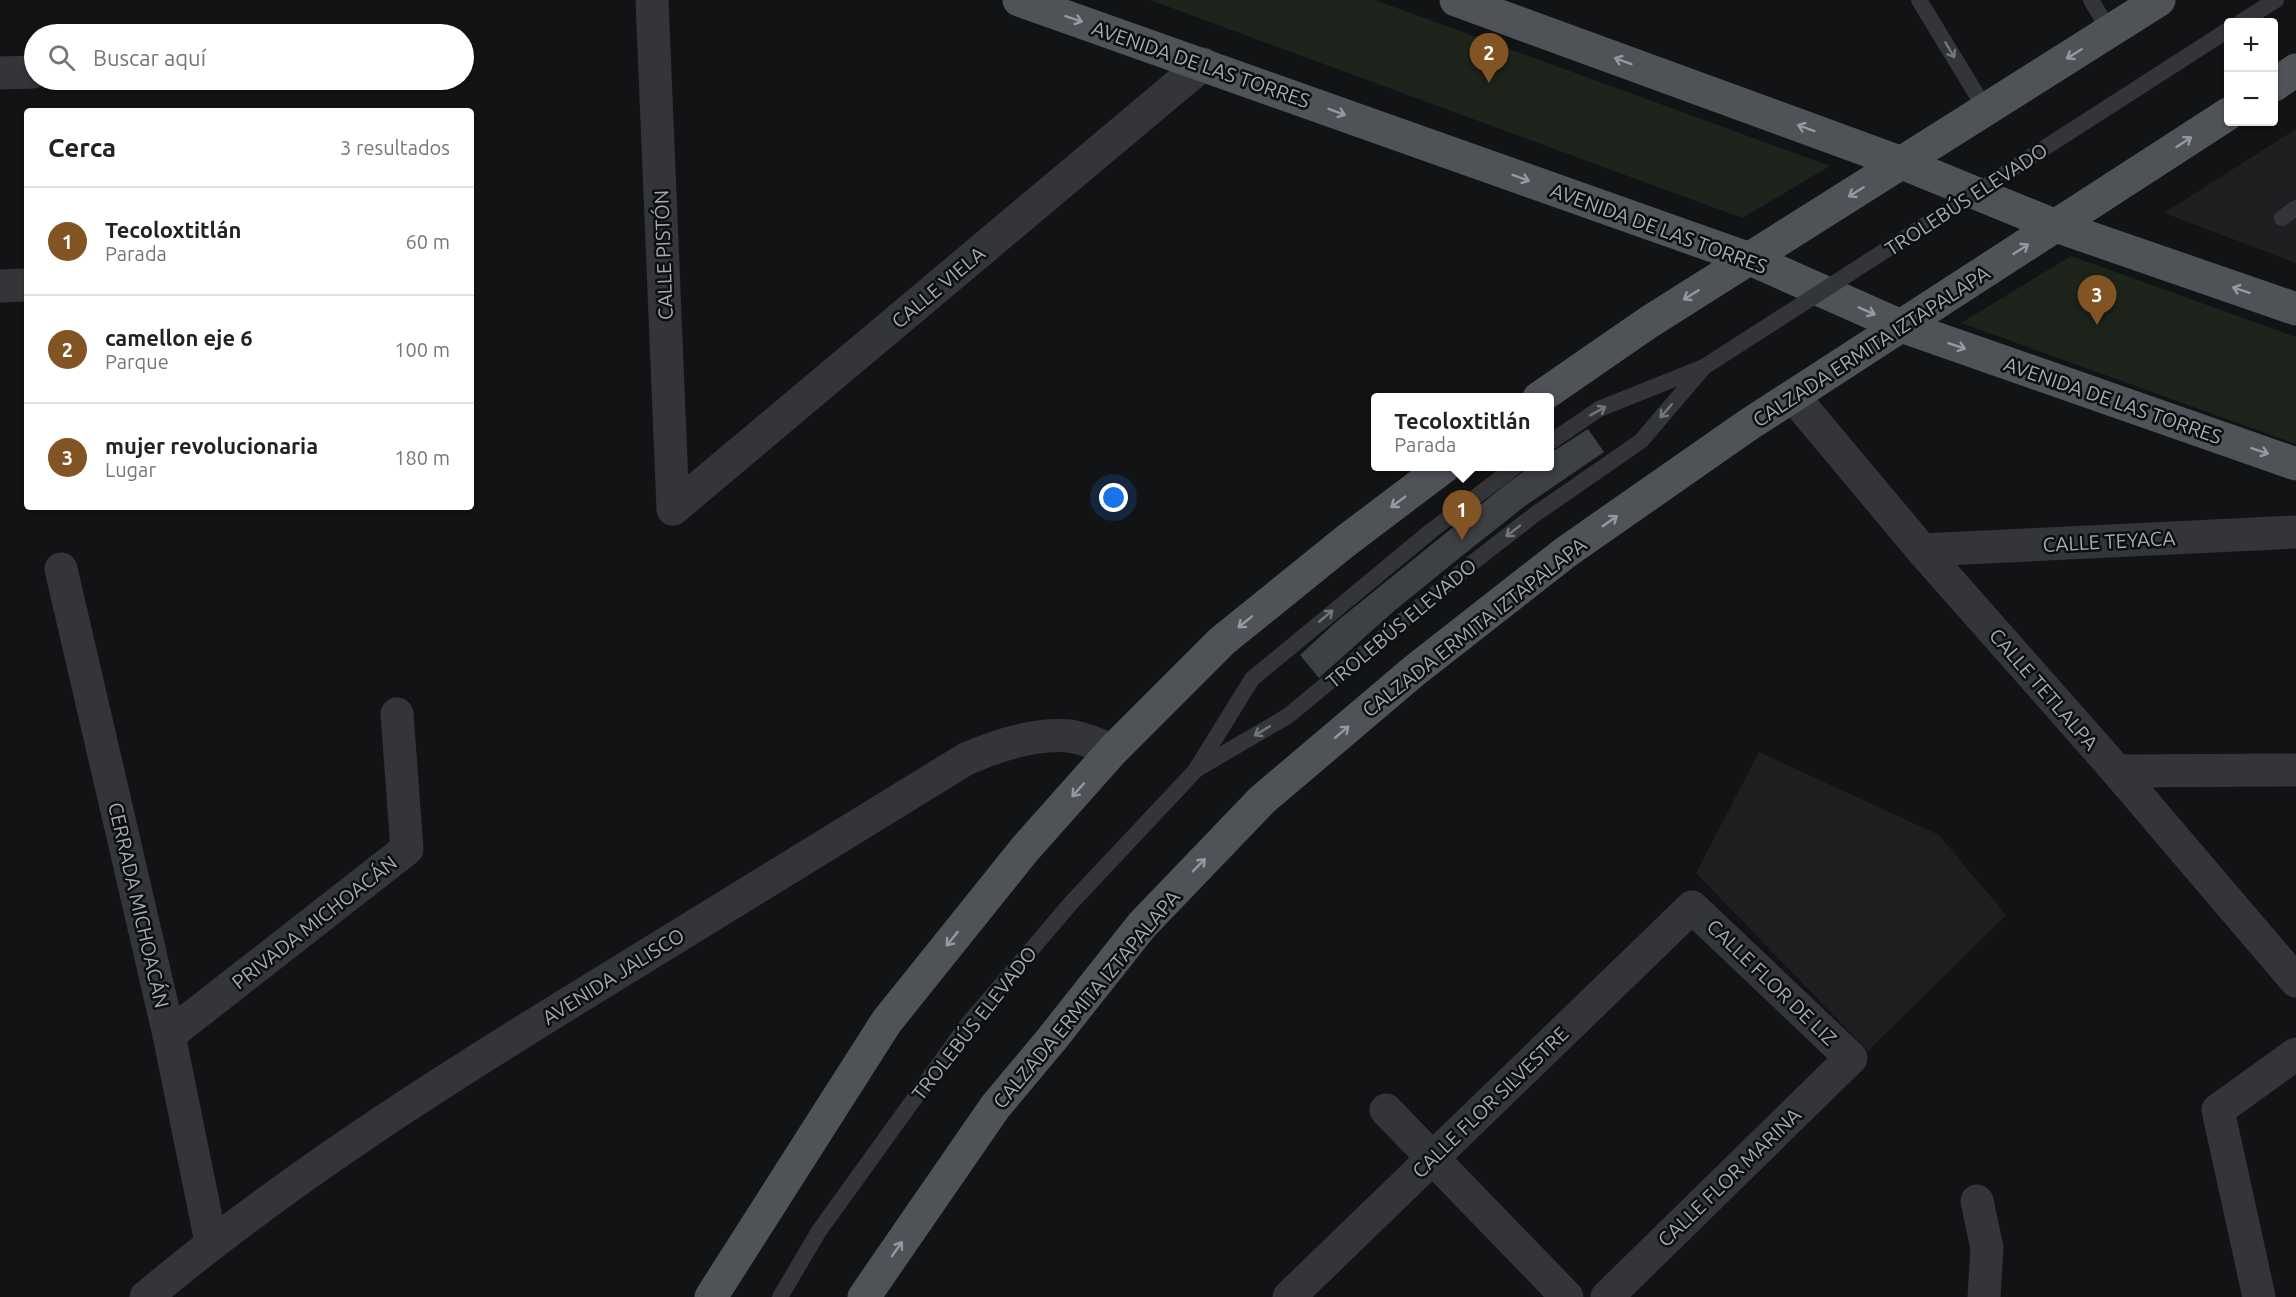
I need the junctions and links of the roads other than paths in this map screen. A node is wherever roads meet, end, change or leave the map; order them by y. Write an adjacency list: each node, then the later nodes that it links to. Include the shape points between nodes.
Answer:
1 (652, 0): 34 (street, CALLE PISTÓN)
2 (1019, 0): 11 (main road, AVENIDA DE LAS TORRES, one-way to 11)
3 (1456, 0): 18 (main road, one-way to 3)
4 (1919, 0): 16 (lane, one-way to 16)
5 (2091, 0): 9 (lane)
6 (2159, 0): 9 (main road)
7 (2276, 0): 8 (lane)
8 (2247, 18)
9 (2110, 32): 16 (main road, one-way to 16)
10 (2224, 33): 27 (lane, TROLEBÚS ELEVADO, bridge)
11 (1203, 64): 22 (main road, AVENIDA DE LAS TORRES, one-way to 22); 34 (street, CALLE VIELA)
12 (2296, 70): 15 (main road)
13 (24, 72): 14 (street)
14 (0, 73)
15 (2278, 82)
16 (1986, 110): 18 (main road)
17 (2224, 117): 21 (main road, CALZADA ERMITA IZTAPALAPA, one-way to 17)
18 (1902, 163): 21 (main road); 22 (main road, one-way to 22)
19 (2296, 208): 20 (lane)
20 (2282, 218)
21 (2056, 226): 25 (main road, one-way to 21); 26 (main road, CALZADA ERMITA IZTAPALAPA, one-way to 21)
22 (1750, 259): 26 (main road, AVENIDA DE LAS TORRES, one-way to 26); 28 (main road, one-way to 28, via 1640,327)
23 (24, 285): 24 (street)
24 (0, 286)
25 (2296, 309)
26 (1901, 326): 29 (main road, CALZADA ERMITA IZTAPALAPA); 31 (main road, AVENIDA DE LAS TORRES, one-way to 31)
27 (1704, 367): 30 (lane, TROLEBÚS ELEVADO, one-way to 27, bridge, via 1599,409); 41 (lane, TROLEBÚS ELEVADO, one-way to 41, via 1641,441 1471,564 1288,716)
28 (1546, 393)
29 (1793, 396): 36 (street, CALLE TETLALPA); 55 (main road, CALZADA ERMITA IZTAPALAPA, one-way to 29, via 995,1107 1142,925 1262,800 1414,671 1566,552)
30 (1554, 440)
31 (2296, 464)
32 (1438, 471): 39 (main road, one-way to 39, via 1222,640)
33 (1509, 471): 41 (lane, TROLEBÚS ELEVADO, one-way to 33, via 1252,679)
34 (673, 509)
35 (2296, 532): 36 (street, CALLE TEYACA)
36 (1922, 550): 42 (street, CALLE TETLALPA)
37 (61, 568): 45 (street, CERRADA MICHOACÁN)
38 (398, 714): 45 (street, PRIVADA MICHOACÁN, via 407,849)
39 (1113, 750): 51 (street, AVENIDA JALISCO, via 1070,735 997,746 966,759 457,1072 350,1142); 53 (main road, one-way to 53, via 1025,849 886,1021)
40 (2296, 770): 42 (street)
41 (1195, 771): 54 (lane, TROLEBÚS ELEVADO, via 1071,903 968,1024 819,1231)
42 (2117, 771): 44 (street, CALLE TETLALPA)
43 (1692, 907): 47 (street, CALLE FLOR DE LIZ); 49 (street, CALLE FLOR SILVESTRE)
44 (2296, 981)
45 (169, 1035): 51 (street, CERRADA MICHOACÁN)
46 (2296, 1054): 60 (street, via 2218,1110)
47 (1851, 1058): 58 (street, CALLE FLOR MARINA)
48 (1386, 1110): 49 (street)
49 (1432, 1158): 56 (street, CALLE FLOR SILVESTRE); 57 (street)
50 (1977, 1201): 59 (street, via 1987,1248)
51 (211, 1242): 52 (street, AVENIDA JALISCO)
52 (146, 1297)
53 (711, 1297)
54 (780, 1297)
55 (864, 1297)
56 (1289, 1297)
57 (1567, 1297)
58 (1607, 1297)
59 (1984, 1297)
60 (2259, 1297)

